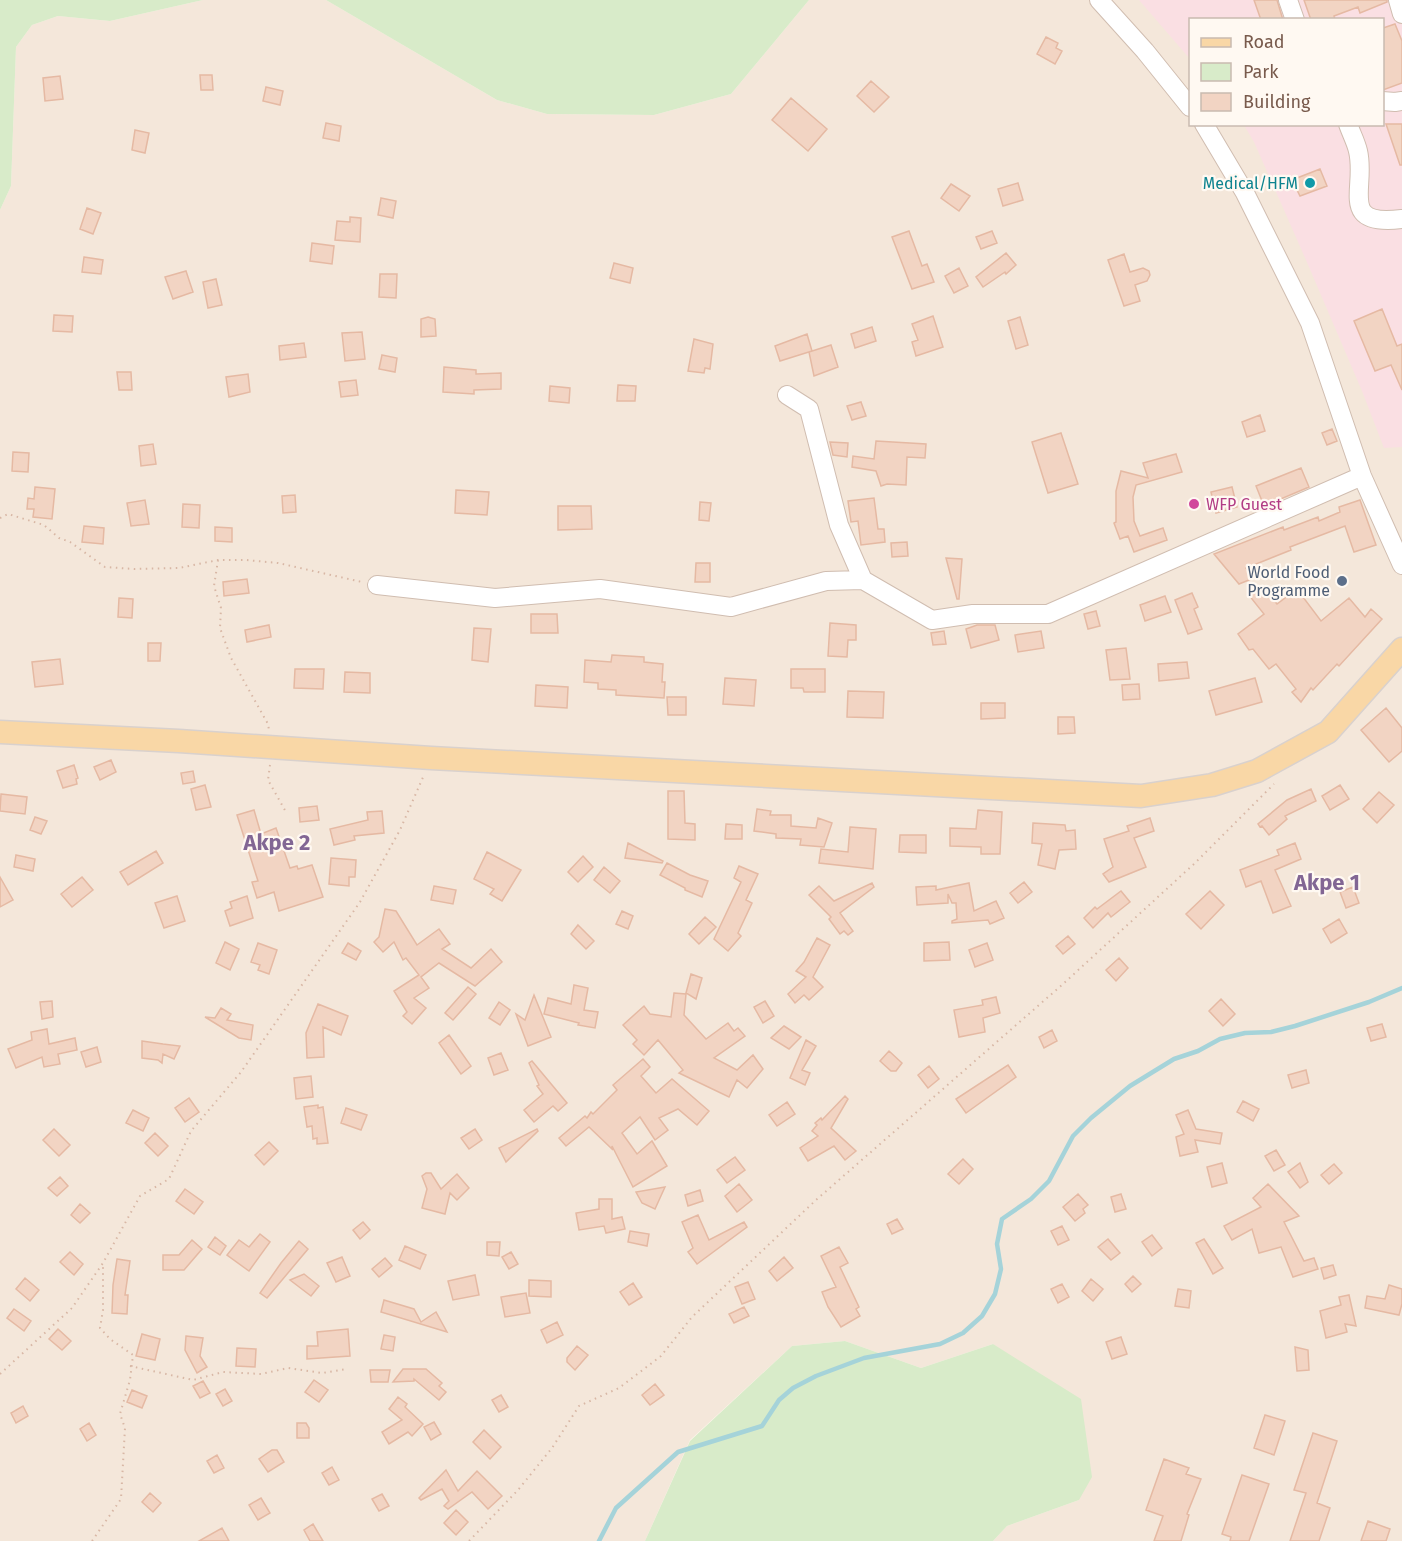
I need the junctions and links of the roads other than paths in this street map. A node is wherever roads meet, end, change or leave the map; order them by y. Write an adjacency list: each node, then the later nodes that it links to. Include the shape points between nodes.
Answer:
1 (1099, 0): 8 (street)
2 (1288, 0): 5 (street)
3 (1398, 0): 4 (street)
4 (1402, 14)
5 (1294, 18)
6 (1384, 101): 7 (street)
7 (1402, 101)
8 (1189, 105)
9 (1205, 126): 13 (street, via 1245,193 1310,323)
10 (1349, 126): 11 (street, via 1358,152 1358,199 1364,214 1387,221)
11 (1402, 219)
12 (787, 395): 15 (street, via 809,409 839,525)
13 (1362, 476): 14 (street); 15 (street, via 1048,614 973,614 932,620)
14 (1402, 565)
15 (863, 580): 16 (street, via 826,580 731,607 600,590 495,598)
16 (377, 585)
17 (1402, 650): 18 (main road, via 1328,732 1257,771 1212,785 1142,796)
18 (0, 732)

